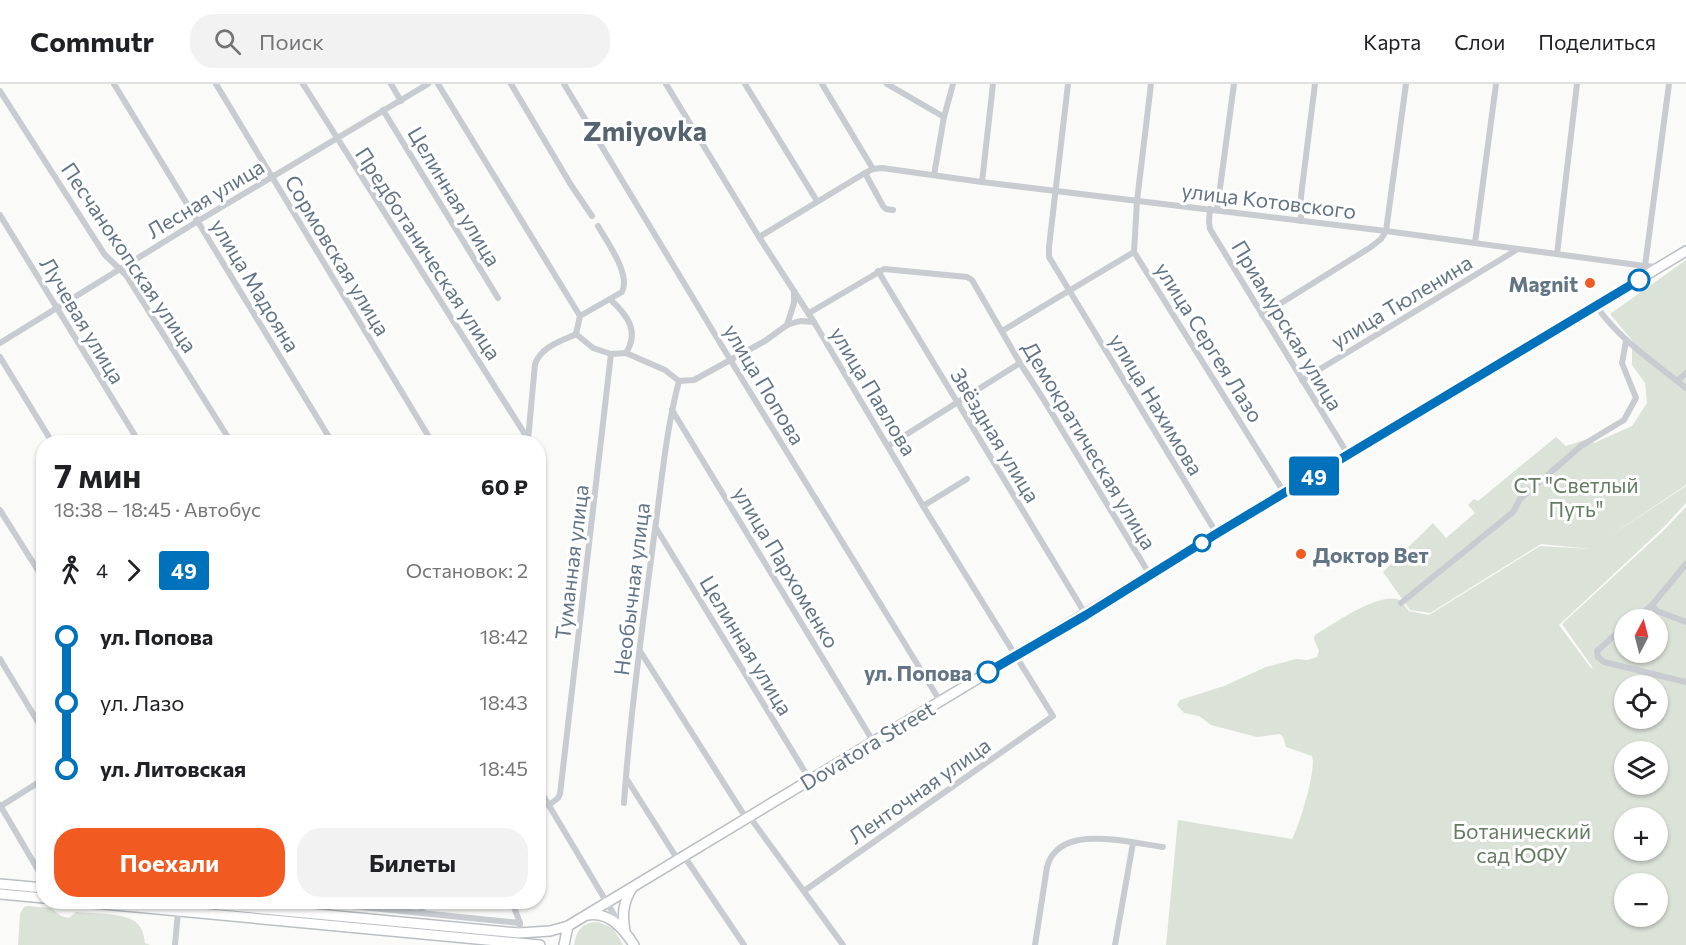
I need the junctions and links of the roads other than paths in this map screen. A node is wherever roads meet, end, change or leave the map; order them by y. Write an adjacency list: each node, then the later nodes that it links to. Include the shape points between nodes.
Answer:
1 (114, 84): 40 (street, улица Мадояна)
2 (216, 84): 31 (street, Сормовская улица)
3 (303, 84): 27 (street, Предботаническая улица)
4 (391, 84): 24 (street, Целинная улица)
5 (428, 84): 24 (street, Лесная улица)
6 (438, 84): 63 (street)
7 (511, 84): 39 (street)
8 (564, 84): 73 (street, улица Попова)
9 (666, 84): 44 (street, улица Павлова)
10 (745, 84): 34 (street)
11 (822, 84): 28 (street)
12 (887, 84): 26 (street)
13 (953, 84): 26 (street)
14 (993, 84): 32 (street)
15 (1068, 84): 33 (street, улица Нахимова)
16 (1151, 84): 35 (street, улица Сергея Лазо)
17 (1234, 84): 37 (street, Приамурская улица)
18 (1315, 84): 41 (street)
19 (1406, 84): 43 (street)
20 (1496, 84): 45 (street)
21 (1577, 84): 49 (street)
22 (1669, 84): 50 (street)
23 (0, 92): 52 (street, Песчанокопская улица, via 105,255)
24 (401, 101): 25 (street, Лесная улица)
25 (383, 110): 27 (street, Лесная улица); 57 (street, Целинная улица)
26 (944, 117): 30 (street)
27 (336, 138): 31 (street, Лесная улица); 87 (street, Предботаническая улица)
28 (873, 169): 29 (street); 30 (street, улица Котовского)
29 (865, 173): 34 (street); 36 (street, via 883,206)
30 (934, 175): 32 (street, улица Котовского)
31 (272, 178): 40 (street, Лесная улица); 86 (street, Сормовская улица)
32 (982, 182): 33 (street, улица Котовского)
33 (1055, 191): 35 (street, улица Котовского); 56 (street, улица Нахимова, via 1050,257)
34 (817, 201): 44 (street)
35 (1137, 201): 37 (street, улица Котовского); 48 (street, улица Сергея Лазо)
36 (893, 210)
37 (1214, 210): 41 (street, улица Котовского); 62 (street, Приамурская улица, via 1210,229)
38 (0, 215): 60 (street, Лучевая улица)
39 (592, 216)
40 (198, 220): 52 (street, Лесная улица); 85 (street, улица Мадояна)
41 (1301, 220): 43 (street, улица Котовского)
42 (598, 226): 58 (street, via 621,268 624,285 622,292)
43 (1386, 231): 45 (street, улица Котовского); 62 (street, via 1371,248)
44 (759, 237): 55 (street, улица Павлова)
45 (1475, 243): 46 (street, улица Котовского)
46 (1518, 249): 49 (street, улица Котовского); 76 (street, улица Тюленина)
47 (1686, 251): 51 (main road, Dovatora Street)
48 (1134, 252): 56 (street); 92 (street, улица Сергея Лазо)
49 (1557, 254): 50 (street, улица Котовского)
50 (1645, 266): 51 (street, улица Котовского); 54 (street)
51 (1661, 267): 54 (main road, Dovatora Street)
52 (121, 268): 60 (street, Лесная улица); 84 (street, Песчанокопская улица)
53 (878, 271): 61 (street); 66 (street, Демократическая улица, via 894,269 967,277 976,285); 80 (street, Звёздная улица)
54 (1640, 280): 59 (main road, Dovatora Street)
55 (794, 291): 61 (street, улица Павлова); 65 (street)
56 (1068, 291): 66 (street); 96 (street, улица Нахимова)
57 (498, 298)
58 (610, 299): 63 (street); 70 (street, via 633,332)
59 (1597, 307): 68 (street); 90 (main road, Dovatora Street)
60 (56, 308): 69 (street, Лесная улица); 83 (street, Лучевая улица)
61 (809, 313): 64 (street, улица Павлова)
62 (1262, 315): 76 (street, Приамурская улица)
63 (580, 316): 67 (street)
64 (814, 322): 65 (street); 89 (street, улица Павлова)
65 (787, 325): 73 (street)
66 (1002, 331): 74 (street, Демократическая улица)
67 (576, 334): 71 (street, via 593,348); 88 (street, via 543,350 535,364)
68 (1626, 341): 78 (street); 100 (street, via 1622,363 1636,398 1624,420 1581,446 1520,499 1513,512)
69 (0, 343)
70 (626, 353): 71 (street); 77 (street, via 665,370)
71 (611, 354): 120 (street, Туманная улица, via 560,794)
72 (0, 357): 82 (street)
73 (731, 361): 77 (street, via 694,380); 110 (street, улица Попова)
74 (1020, 363): 80 (street); 99 (street, Демократическая улица)
75 (1686, 373): 78 (street)
76 (1302, 380): 90 (street, Приамурская улица)
77 (679, 381): 81 (street, Необычная улица)
78 (1677, 381): 79 (street)
79 (1686, 388)
80 (957, 403): 89 (street); 103 (street, Звёздная улица)
81 (672, 409): 95 (street, Необычная улица); 113 (street, улица Пархоменко)
82 (48, 435)
83 (135, 435)
84 (227, 435)
85 (328, 435)
86 (428, 435)
87 (524, 435)
88 (529, 435)
89 (888, 446): 93 (street, улица Павлова)
90 (1349, 456): 92 (main road, Dovatora Street)
91 (967, 479): 93 (street)
92 (1285, 494): 96 (main road, Dovatora Street)
93 (923, 506): 107 (street, улица Павлова)
94 (0, 510): 98 (street)
95 (656, 527): 106 (street, Необычная улица); 115 (street, Целинная улица)
96 (1216, 534): 99 (main road, Dovatora Street)
97 (1686, 564): 101 (street)
98 (36, 567)
99 (1150, 575): 103 (main road, Dovatora Street)
100 (1401, 603)
101 (1652, 605): 102 (street); 104 (street, via 1657,611)
102 (1647, 609)
103 (1086, 615): 107 (main road, Dovatora Street)
104 (1686, 622)
105 (1614, 636): 109 (street, via 1597,651 1604,662)
106 (639, 650): 114 (street, Необычная улица); 121 (street)
107 (1015, 656): 110 (main road, Dovatora Street); 111 (street, улица Павлова)
108 (0, 659): 112 (street)
109 (1686, 682)
110 (940, 700): 113 (main road, Dovatora Street)
111 (1053, 716): 129 (street, Ленточная улица)
112 (36, 719)
113 (873, 741): 115 (main road, Dovatora Street)
114 (626, 777): 118 (street, Необычная улица); 124 (street)
115 (810, 780): 121 (main road, Dovatora Street)
116 (36, 784): 119 (street)
117 (546, 800): 120 (street)
118 (624, 803)
119 (0, 805): 125 (street)
120 (549, 805): 132 (street)
121 (747, 817): 124 (main road, Dovatora Street); 129 (street)
122 (1133, 843): 123 (street); 151 (street, via 1082,839 1053,852 1047,867); 152 (street)
123 (1163, 847)
124 (681, 858): 127 (main road, Dovatora Street); 149 (street)
125 (36, 868)
126 (0, 884): 128 (main road)
127 (634, 886): 132 (main road, Dovatora Street); 143 (main road, via 624,906)
128 (36, 887)
129 (804, 891): 150 (street)
130 (0, 894): 131 (main road)
131 (36, 897)
132 (606, 902): 140 (main road, Dovatora Street); 143 (street)
133 (157, 909): 138 (main road)
134 (285, 909): 144 (main road)
135 (389, 909): 139 (street)
136 (421, 909): 139 (street)
137 (515, 909): 141 (street)
138 (178, 911): 145 (street); 146 (main road)
139 (423, 913): 141 (street)
140 (585, 915): 142 (main road, Dovatora Street); 143 (main road, via 607,917)
141 (520, 922): 144 (street)
142 (567, 926): 144 (main road); 147 (main road)
143 (625, 931): 148 (main road)
144 (519, 933)
145 (175, 945)
146 (540, 945)
147 (564, 945)
148 (634, 945)
149 (744, 945)
150 (843, 945)
151 (1035, 945)
152 (1115, 945)

